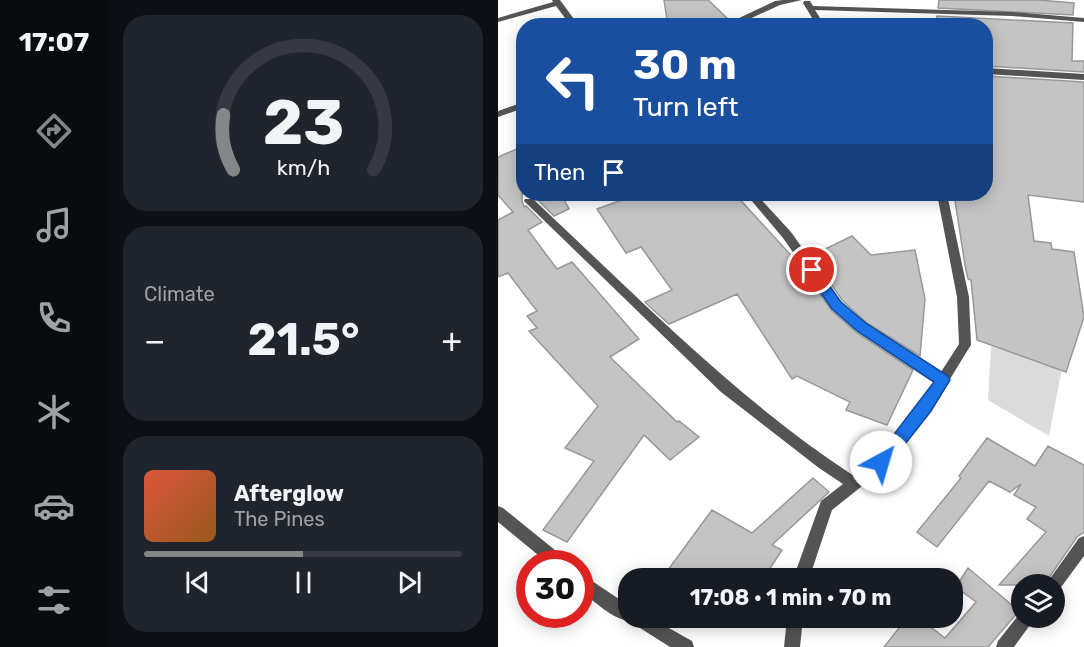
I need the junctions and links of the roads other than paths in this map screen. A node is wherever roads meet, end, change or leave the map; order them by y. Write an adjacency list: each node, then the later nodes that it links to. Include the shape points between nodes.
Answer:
1 (798, 0): 6 (street, via 778,3)
2 (804, 0): 4 (street)
3 (557, 1): 5 (street); 8 (street)
4 (811, 8): 7 (street); 9 (street)
5 (569, 18)
6 (744, 18)
7 (817, 18)
8 (498, 20)
9 (1084, 20)
10 (993, 71): 11 (street)
11 (1084, 77)
12 (516, 108): 13 (street)
13 (498, 114)
14 (529, 201): 18 (street, via 726,388)
15 (757, 201): 17 (street, via 787,235 837,306 862,328)
16 (943, 201): 17 (street, via 963,297 965,345)
17 (943, 380): 18 (street, via 881,462)
18 (854, 484): 22 (street, via 826,506)
19 (498, 513): 21 (street)
20 (1084, 543): 23 (street)
21 (544, 550)
22 (805, 568)
23 (1062, 574)
24 (594, 591): 25 (street)
25 (618, 608)
26 (653, 628): 29 (street)
27 (794, 628): 30 (street)
28 (1019, 628): 31 (street)
29 (686, 647)
30 (792, 647)
31 (1004, 647)

